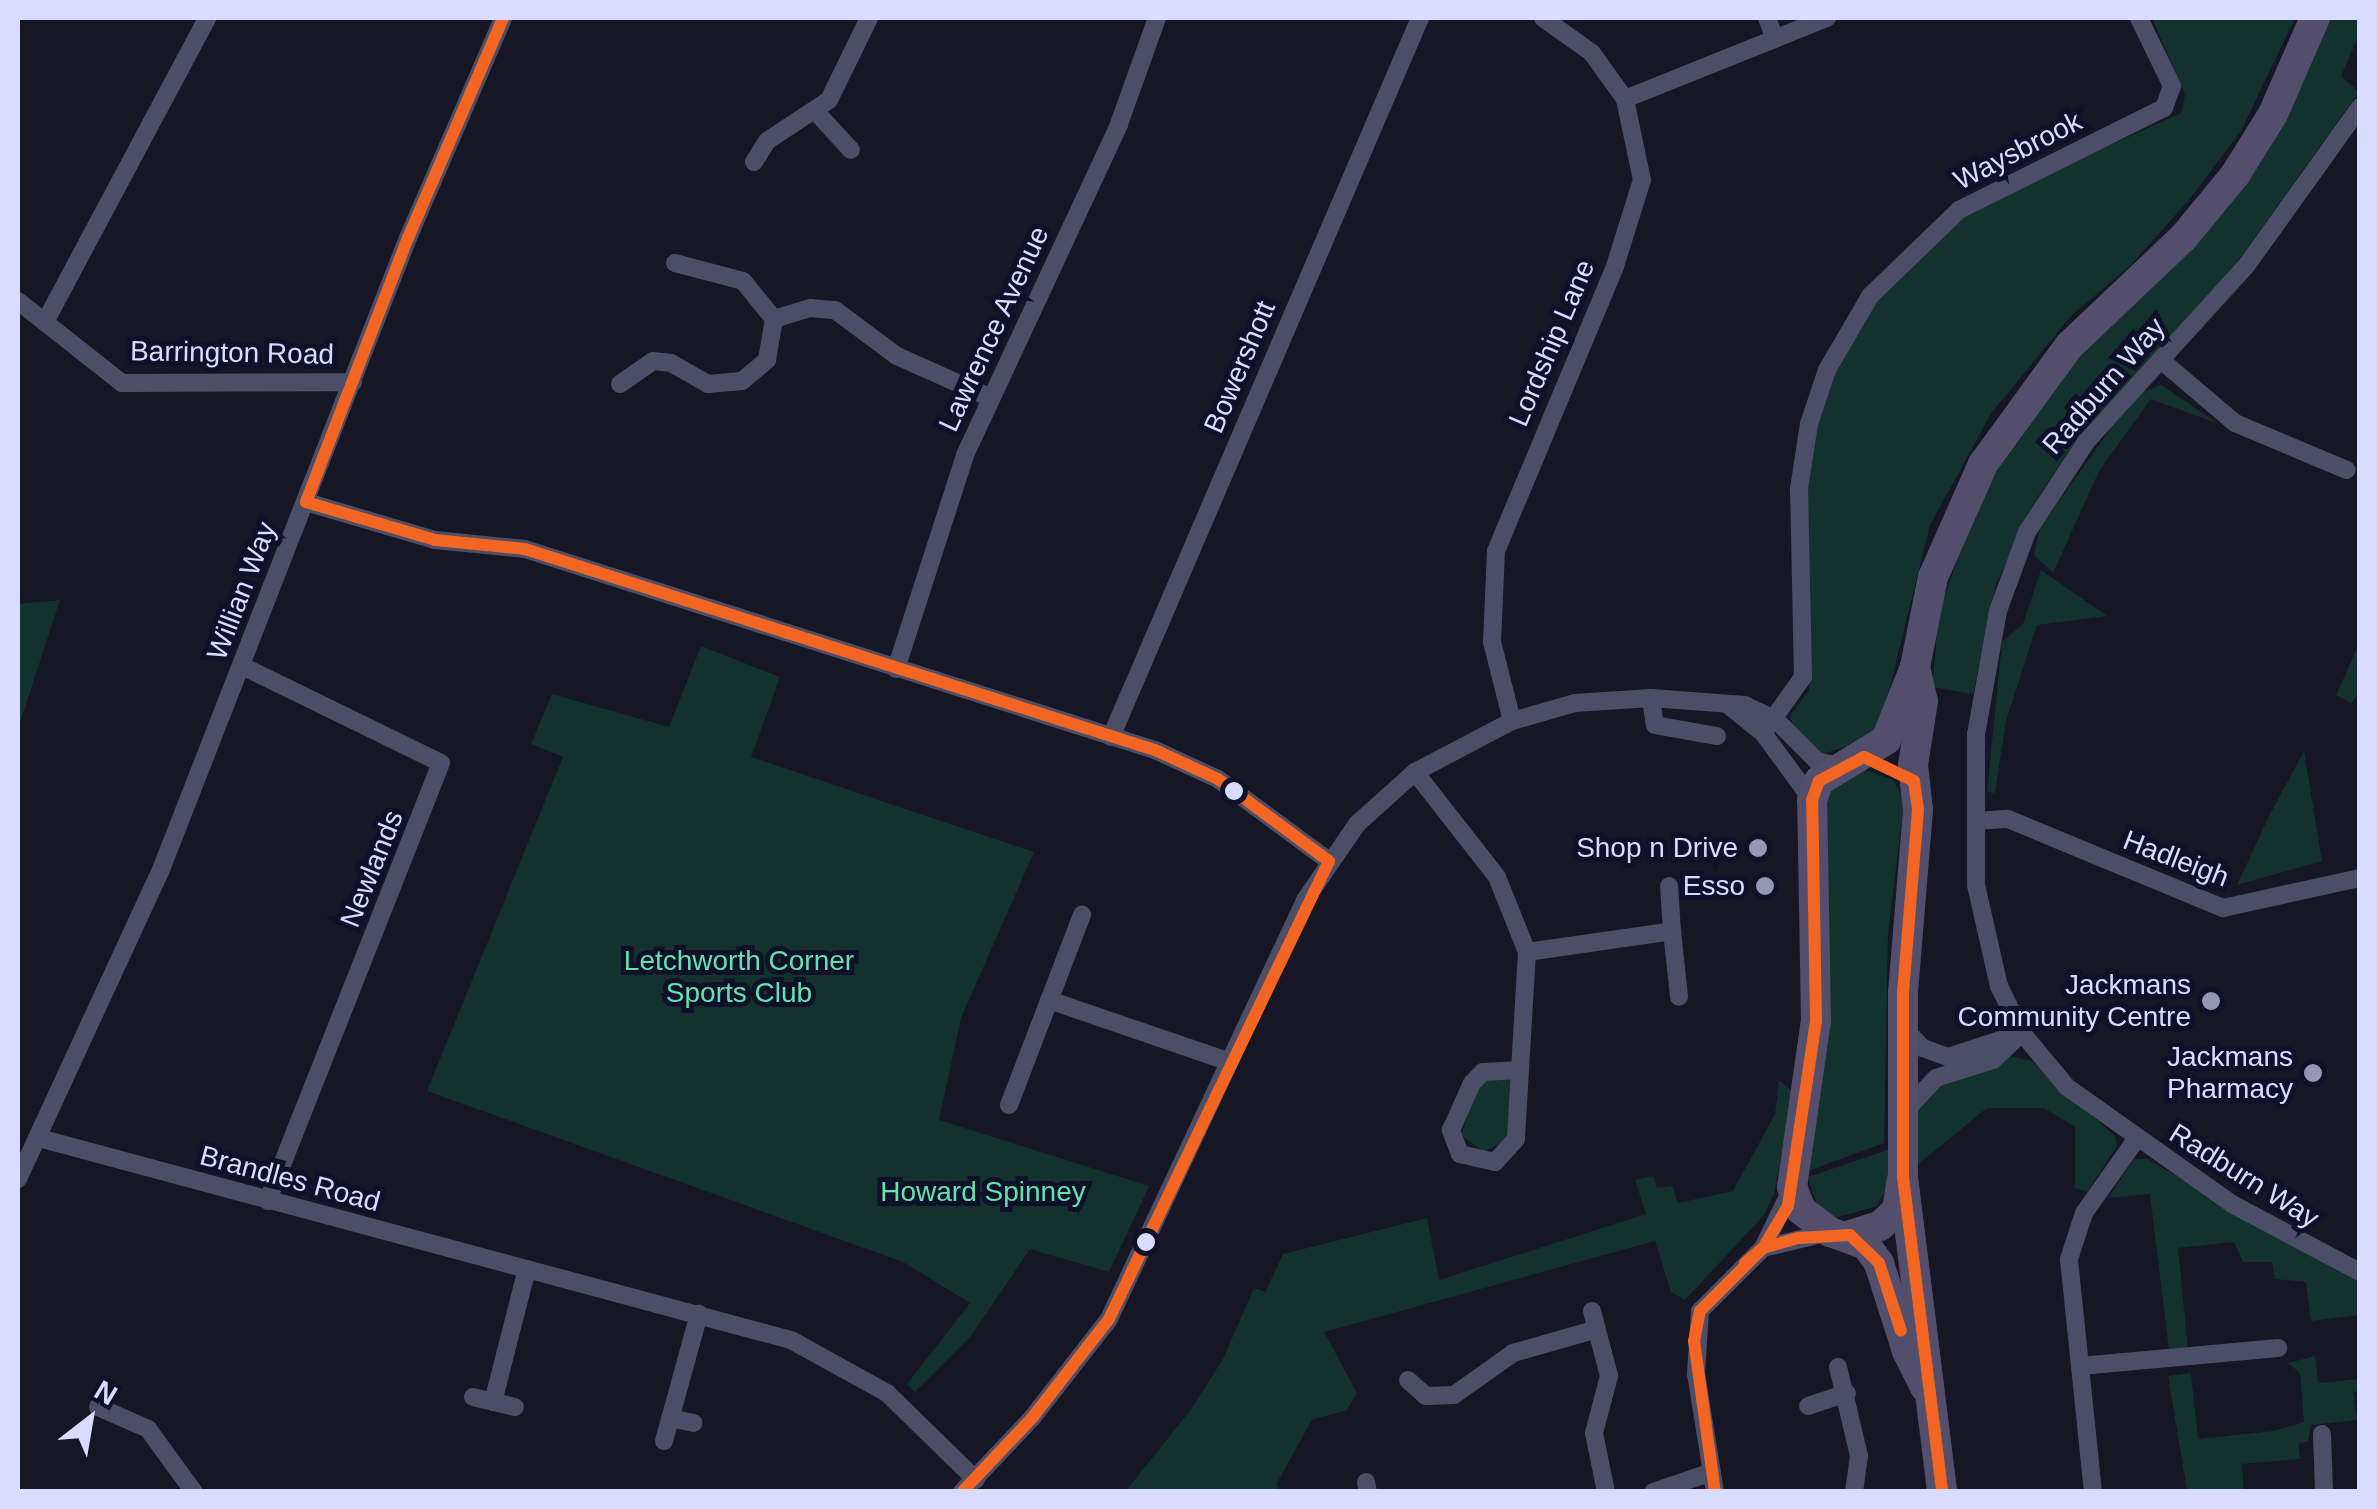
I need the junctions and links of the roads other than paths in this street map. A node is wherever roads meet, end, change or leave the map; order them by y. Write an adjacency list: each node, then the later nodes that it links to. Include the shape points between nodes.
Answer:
1 (206, 18): 22 (street)
2 (503, 18): 24 (street, Willian Way)
3 (869, 18): 14 (street)
4 (1157, 18): 26 (street, Lawrence Avenue, via 1119,124)
5 (1420, 18): 36 (street, Bowershott)
6 (1543, 18): 12 (street, Lordship Lane, via 1592,53)
7 (1767, 18): 11 (street)
8 (1828, 18): 11 (street)
9 (2139, 18): 34 (street, Waysbrook, via 2172,86 2164,108 1959,210 1870,296 1827,370 1799,490 1804,678)
10 (2315, 18): 30 (main road, via 2273,114 2235,176 2183,238 2069,346 1983,464 1933,577)
11 (1775, 39): 12 (street)
12 (1625, 99): 33 (street, Lordship Lane, via 1642,180 1615,266 1496,551 1492,642)
13 (2360, 107): 23 (street, Radburn Way, via 2246,266)
14 (817, 114): 15 (street); 16 (street, via 759,137)
15 (851, 150)
16 (754, 162)
17 (675, 263): 18 (street)
18 (694, 272): 19 (street); 21 (street, via 742,280)
19 (686, 290)
20 (18, 301): 22 (street, Barrington Road)
21 (774, 318): 25 (street, via 771,351 742,382 708,384 663,360 637,367); 26 (street, via 810,308 835,310 897,356)
22 (45, 322): 24 (street, Barrington Road, via 122,382)
23 (2162, 361): 27 (street, via 2235,422); 41 (street, Radburn Way, via 2086,442 2040,508 2012,564 1976,734)
24 (353, 382): 28 (street, Willian Way)
25 (620, 384)
26 (992, 398): 31 (street, Lawrence Avenue, via 954,485)
27 (2348, 470)
28 (306, 502): 29 (street, Willian Way); 31 (street, via 435,540 525,549)
29 (242, 666): 56 (street, Willian Way, via 160,872); 61 (street, Newlands, via 442,763)
30 (1916, 666): 37 (main road, via 1886,740); 39 (main road, via 1923,701)
31 (896, 669): 36 (street)
32 (1651, 698): 33 (street, via 1574,703); 34 (street, via 1726,704); 35 (street, via 1656,725)
33 (1512, 721): 38 (street)
34 (1770, 727): 37 (street, via 1817,761); 40 (street)
35 (1717, 736)
36 (1110, 738): 42 (street, via 1218,779)
37 (1851, 761): 39 (main road); 40 (main road, via 1819,781)
38 (1415, 772): 42 (street, via 1358,824); 47 (street, via 1508,894)
39 (1914, 782): 50 (main road, via 1918,810)
40 (1812, 800): 60 (main road, via 1816,1021)
41 (1976, 821): 43 (street, Hadleigh, via 2008,819 2224,908); 51 (street, Radburn Way, via 1976,884 1991,955)
42 (1329, 862): 52 (street)
43 (2360, 878)
44 (1669, 886): 46 (street)
45 (1082, 915): 49 (street)
46 (1672, 931): 47 (street); 48 (street)
47 (1527, 952): 53 (street)
48 (1679, 997)
49 (1049, 1000): 52 (street); 54 (street)
50 (1901, 1026): 51 (street, via 1924,1048 1948,1057); 55 (main road)
51 (2022, 1034): 55 (street, via 1993,1060 1936,1078); 57 (street, Radburn Way, via 2067,1087)
52 (1230, 1062): 83 (street, via 1110,1319)
53 (1520, 1070): 53 (street, via 1516,1139 1506,1155 1487,1163 1460,1154 1451,1130 1472,1082 1483,1072)
54 (1008, 1105)
55 (1904, 1113): 58 (main road)
56 (39, 1138): 59 (street, Willian Way); 61 (street, Brandles Road)
57 (2135, 1140): 65 (street, Radburn Way, via 2274,1230); 68 (street, via 2084,1213 2071,1245)
58 (1903, 1178): 62 (main road, via 1897,1210 1880,1226); 71 (main road, via 1929,1349)
59 (18, 1179)
60 (1792, 1187): 62 (main road, via 1800,1210); 63 (street)
61 (268, 1201): 64 (street, Brandles Road)
62 (1840, 1234): 63 (street); 71 (main road, via 1879,1263 1906,1351)
63 (1763, 1248): 82 (street, via 1700,1311 1694,1341)
64 (527, 1269): 66 (street, Brandles Road); 74 (street)
65 (2360, 1272)
66 (699, 1314): 78 (street); 83 (street, Brandles Road, via 791,1340 844,1365 906,1409)
67 (2266, 1344): 68 (street)
68 (2080, 1366): 90 (street)
69 (1838, 1367): 72 (street)
70 (1408, 1380): 85 (street, via 1426,1396 1454,1395 1513,1354 1593,1320 1609,1376 1594,1433)
71 (1926, 1387): 89 (main road)
72 (1848, 1393): 75 (street); 88 (street, via 1859,1456)
73 (473, 1397): 74 (street)
74 (493, 1402): 77 (street)
75 (1808, 1406)
76 (98, 1407): 84 (street, via 148,1429)
77 (515, 1407)
78 (670, 1418): 79 (street); 80 (street)
79 (693, 1423)
80 (664, 1441)
81 (2319, 1444): 91 (street)
82 (1712, 1472): 86 (street); 87 (street)
83 (969, 1486)
84 (194, 1492)
85 (1606, 1492)
86 (1653, 1492)
87 (1716, 1492)
88 (1854, 1492)
89 (1942, 1492)
90 (2093, 1492)
91 (2324, 1492)

